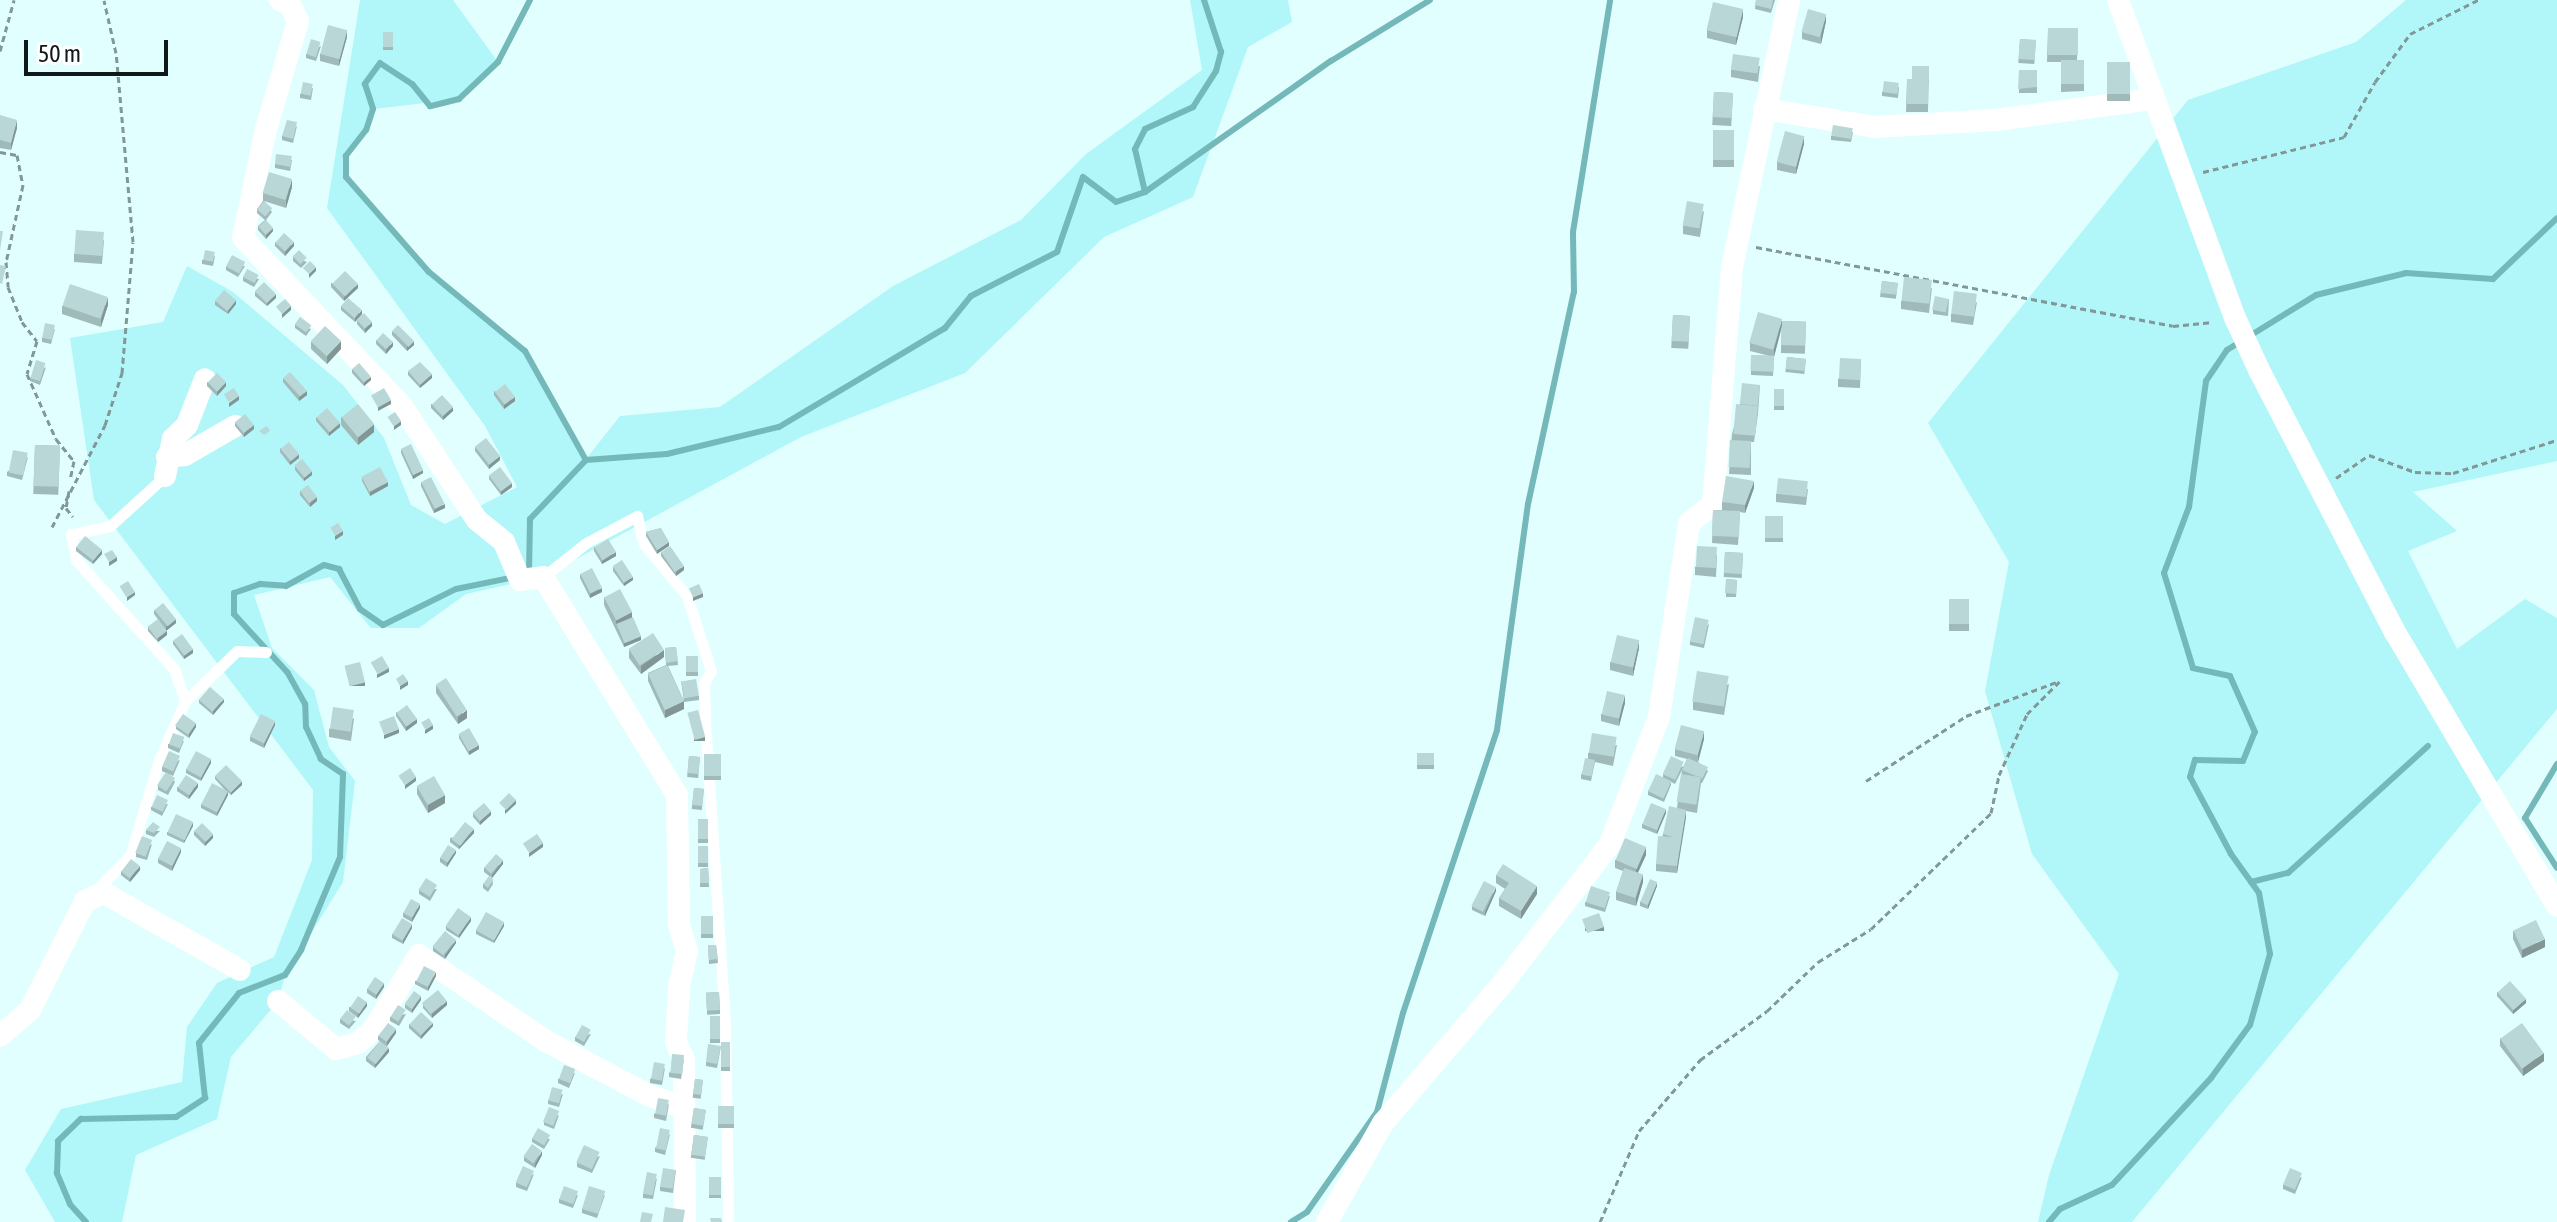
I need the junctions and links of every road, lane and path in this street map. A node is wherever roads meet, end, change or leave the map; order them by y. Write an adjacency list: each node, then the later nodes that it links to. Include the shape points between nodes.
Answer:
1 (14, 0): 7 (path)
2 (104, 0): 18 (path, via 116,53 133,242 122,373 105,425)
3 (280, 0): 22 (street, via 290,4 298,21 262,144 243,238 402,406 477,520 504,542 520,580)
4 (1789, 0): 9 (street)
5 (2118, 0): 8 (street)
6 (2478, 0): 11 (path, via 2410,34 2344,137)
7 (0, 51)
8 (2154, 99): 9 (street, via 1996,120 1875,127); 11 (street)
9 (1764, 109): 12 (street)
10 (0, 152): 18 (path, via 17,155 23,185 6,262 8,287 22,322 37,341 27,374 56,439 74,461)
11 (2183, 178): 13 (street)
12 (1737, 244): 13 (path, via 2173,326); 34 (street, via 1713,504 1689,523 1659,717 1610,844 1503,983 1383,1123)
13 (2236, 320): 19 (street)
14 (205, 379): 17 (street, via 187,425 173,439)
15 (235, 426): 17 (street)
16 (2557, 440): 19 (path, via 2453,473 2415,472 2369,455)
17 (166, 466): 21 (lane, via 110,526)
18 (70, 484): 20 (path); 21 (path, via 66,508)
19 (2321, 489): 27 (street, via 2395,632)
20 (52, 527)
21 (82, 528): 24 (lane, via 71,534 76,560 174,669)
22 (543, 577): 31 (street, via 677,795 679,925 687,951 676,1042 684,1060); 33 (lane, via 586,543 637,516 643,543 687,596 711,671 704,683 705,721 725,1021)
23 (266, 652): 24 (lane, via 237,651)
24 (185, 701): 26 (lane, via 159,760 130,856)
25 (1866, 781): 35 (path, via 1966,716 2062,679 2027,714 1999,775 1991,813 1871,929 1818,962 1767,1011 1700,1060 1639,1131)
26 (85, 901): 28 (street, via 104,893); 30 (street, via 30,1010)
27 (2557, 906)
28 (240, 970)
29 (278, 1001): 31 (street, via 336,1049 358,1043 373,1030 419,955 546,1041 648,1095)
30 (0, 1036)
31 (683, 1107): 32 (street)
32 (685, 1222)
33 (728, 1222)
34 (1327, 1222)
35 (1600, 1222)

